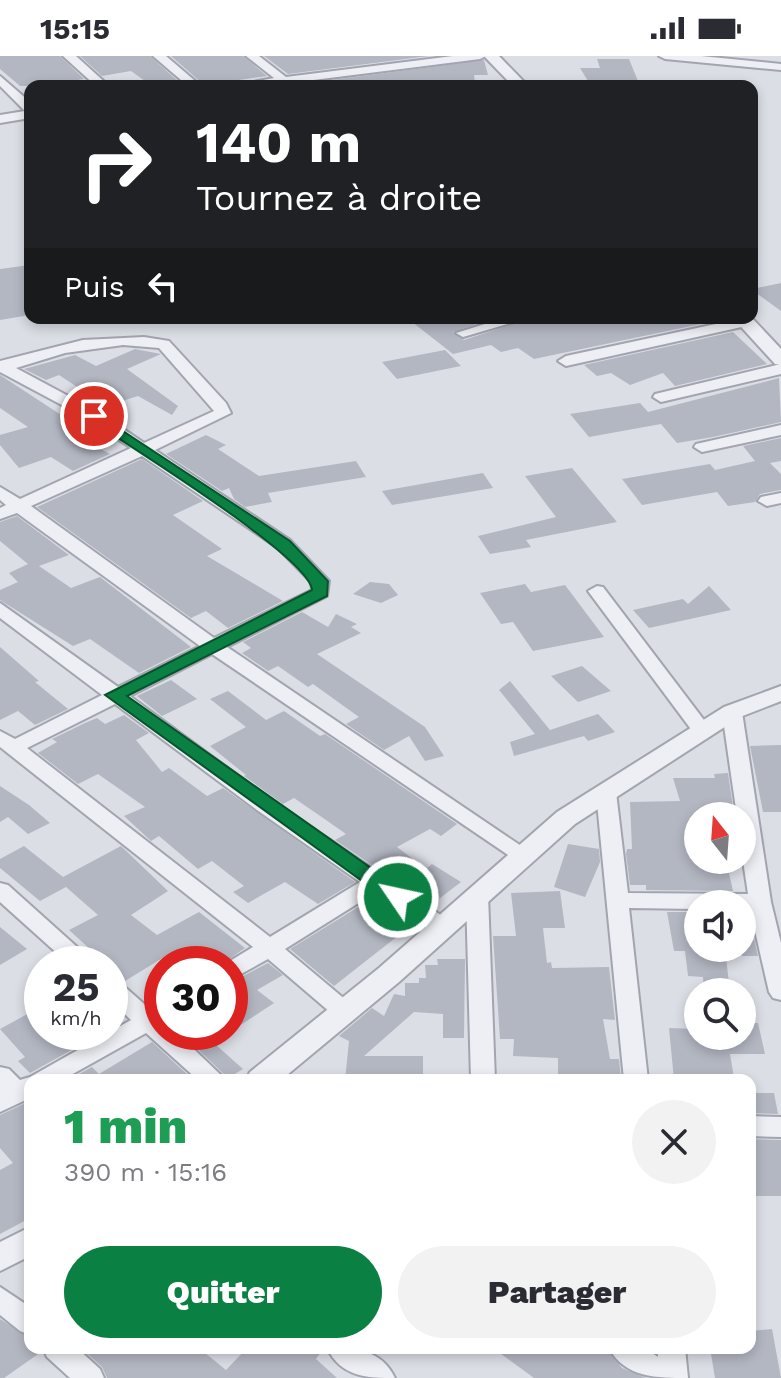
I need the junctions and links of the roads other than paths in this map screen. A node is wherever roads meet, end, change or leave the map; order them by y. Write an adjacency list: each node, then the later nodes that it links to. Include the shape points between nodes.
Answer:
1 (69, 56): 12 (street)
2 (159, 56): 13 (street)
3 (252, 56): 11 (street)
4 (343, 56): 9 (street)
5 (480, 56): 9 (street)
6 (491, 56): 15 (street)
7 (665, 56): 8 (street)
8 (781, 67)
9 (360, 69): 11 (street)
10 (0, 79): 16 (street)
11 (282, 79): 14 (street)
12 (96, 80)
13 (188, 80)
14 (276, 80)
15 (515, 80)
16 (24, 105)
17 (24, 113): 18 (street)
18 (0, 119)
19 (498, 324): 22 (street)
20 (727, 324): 24 (street)
21 (748, 324): 23 (street)
22 (463, 333)
23 (781, 360)
24 (566, 361)
25 (2, 367): 30 (street); 30 (street, via 77,346 132,340 164,344 223,413)
26 (781, 369): 27 (street)
27 (661, 397)
28 (781, 430): 29 (street)
29 (702, 447)
30 (145, 450): 32 (street); 36 (street, via 284,544 320,581 321,592 308,601)
31 (0, 492): 32 (street)
32 (18, 505): 33 (street); 36 (street)
33 (0, 514)
34 (597, 591): 40 (street)
35 (0, 609): 38 (street)
36 (214, 647): 38 (street); 43 (street)
37 (781, 693): 39 (street)
38 (114, 695): 41 (street); 44 (street)
39 (732, 712): 40 (street); 48 (street)
40 (703, 732): 42 (street)
41 (6, 742): 51 (street)
42 (606, 792): 43 (street); 47 (street)
43 (522, 854): 46 (street)
44 (376, 882): 49 (street); 51 (street)
45 (0, 890): 50 (street)
46 (477, 895): 49 (street); 60 (street)
47 (615, 900): 48 (street); 61 (street)
48 (760, 902): 53 (street)
49 (440, 926): 54 (street)
50 (64, 946)
51 (271, 949): 52 (street); 54 (street)
52 (248, 962)
53 (781, 992)
54 (345, 1012): 59 (street)
55 (144, 1024): 57 (street)
56 (186, 1050): 58 (street)
57 (52, 1074)
58 (208, 1074)
59 (268, 1074)
60 (483, 1074)
61 (635, 1074)
62 (756, 1126): 63 (street)
63 (781, 1127)
64 (24, 1244): 65 (street)
65 (0, 1258)
66 (0, 1299): 67 (street)
67 (24, 1318)
68 (64, 1354): 72 (street)
69 (349, 1354): 73 (street)
70 (631, 1354): 74 (street)
71 (672, 1354): 75 (street)
72 (90, 1378)
73 (381, 1378)
74 (664, 1378)
75 (674, 1378)

